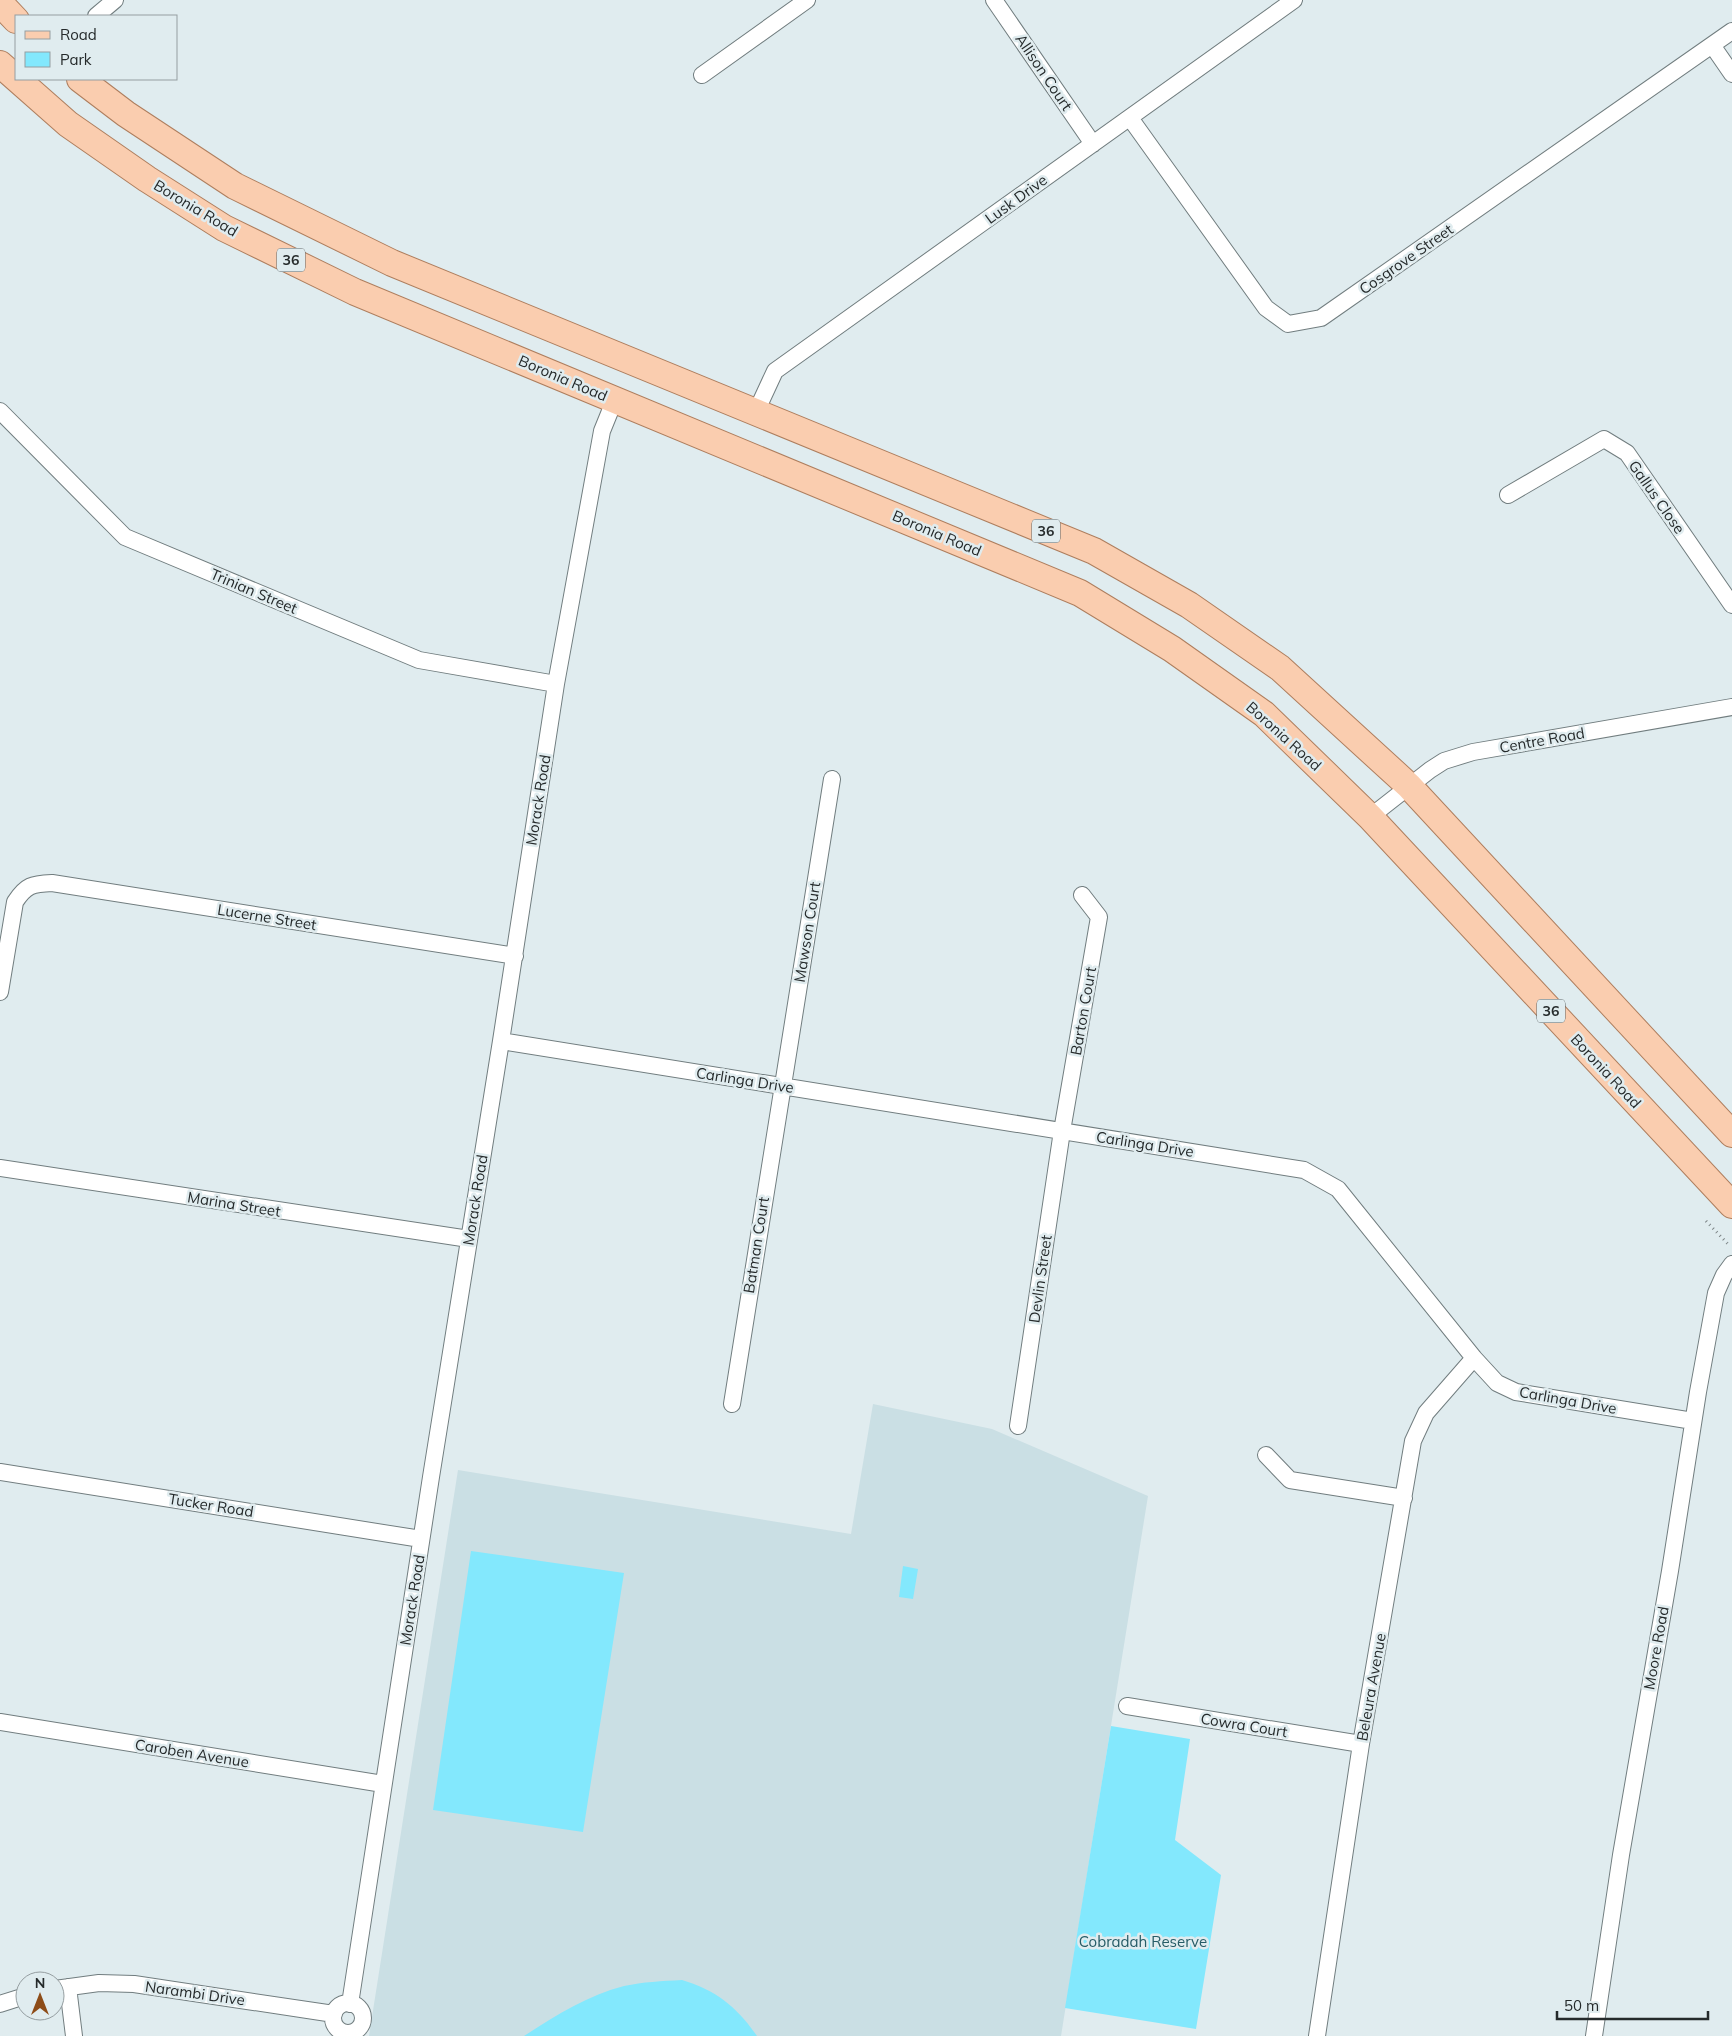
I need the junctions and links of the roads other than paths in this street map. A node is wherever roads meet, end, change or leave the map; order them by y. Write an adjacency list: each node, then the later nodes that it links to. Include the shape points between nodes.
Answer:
1 (116, 0): 6 (street)
2 (807, 0): 12 (street)
3 (994, 0): 17 (street, Allison Court)
4 (1294, 0): 16 (street, Lusk Drive)
5 (0, 3): 7 (main road)
6 (97, 15)
7 (15, 19)
8 (1732, 31): 9 (street, Cosgrove Street)
9 (1712, 45): 11 (street); 16 (street, Cosgrove Street, via 1321,318 1288,324 1266,308)
10 (0, 64): 13 (main road, Boronia Road / 36)
11 (1732, 74)
12 (702, 75)
13 (15, 77)
14 (18, 80): 19 (main road, Boronia Road / 36, via 68,124 224,228 355,292)
15 (81, 80): 18 (main road, 36, via 126,114 235,186 392,263)
16 (1130, 118): 17 (street, Lusk Drive)
17 (1093, 144): 21 (street, Lusk Drive, via 775,372)
18 (634, 360): 19 (main road); 21 (main road, 36)
19 (614, 399): 22 (main road, Boronia Road / 36); 25 (street, Morack Road, via 602,431)
20 (0, 411): 25 (street, Trinian Street, via 125,537 419,660)
21 (756, 412): 22 (main road); 28 (main road, 36, via 1094,551 1189,605 1280,668)
22 (741, 452): 29 (main road, Boronia Road / 36, via 1080,593 1172,649 1264,714)
23 (1508, 495): 24 (street, Gallus Close, via 1604,439 1627,453)
24 (1732, 605)
25 (556, 684): 31 (street, Morack Road)
26 (1732, 707): 28 (street, Centre Road, via 1473,752 1444,761)
27 (832, 779): 34 (street, Mawson Court)
28 (1409, 786): 29 (street, Centre Road); 36 (main road, 36)
29 (1370, 817): 38 (main road, Boronia Road / 36)
30 (1082, 895): 35 (street, Barton Court, via 1099,917)
31 (515, 956): 32 (street, Lucerne Street, via 52,883 34,884 15,902); 33 (street, Morack Road)
32 (0, 992)
33 (502, 1041): 34 (street, Carlinga Drive); 39 (street, Morack Road)
34 (781, 1086): 35 (street, Carlinga Drive); 42 (street, Batman Court)
35 (1062, 1131): 41 (street, Carlinga Drive, via 1304,1170 1338,1189); 44 (street, Devlin Street)
36 (1732, 1134)
37 (0, 1168): 39 (street, Marina Street)
38 (1732, 1205)
39 (469, 1239): 48 (street, Morack Road)
40 (1732, 1264): 43 (street, Moore Road, via 1716,1293)
41 (1474, 1358): 43 (street, Carlinga Drive, via 1498,1383 1516,1392); 47 (street, Beleura Avenue, via 1426,1413 1413,1441)
42 (732, 1404)
43 (1693, 1422): 62 (street, Moore Road)
44 (1018, 1426)
45 (1266, 1455): 47 (street, via 1290,1480)
46 (0, 1472): 48 (street, Tucker Road)
47 (1404, 1498): 51 (street, Beleura Avenue)
48 (421, 1539): 52 (street, Morack Road)
49 (1128, 1706): 51 (street, Cowra Court)
50 (0, 1722): 52 (street, Caroben Avenue)
51 (1361, 1744): 61 (street, Beleura Avenue)
52 (383, 1784): 57 (street, Morack Road)
53 (65, 1987): 58 (street, Narambi Drive, via 99,1983 134,1984)
54 (15, 1999): 56 (street)
55 (65, 2003): 60 (street)
56 (0, 2004)
57 (350, 2004): 58 (street, via 343,2004); 59 (street, via 362,2012 362,2025)
58 (334, 2014): 59 (street, via 335,2025)
59 (344, 2034)
60 (74, 2036)
61 (1317, 2036)
62 (1594, 2036)

